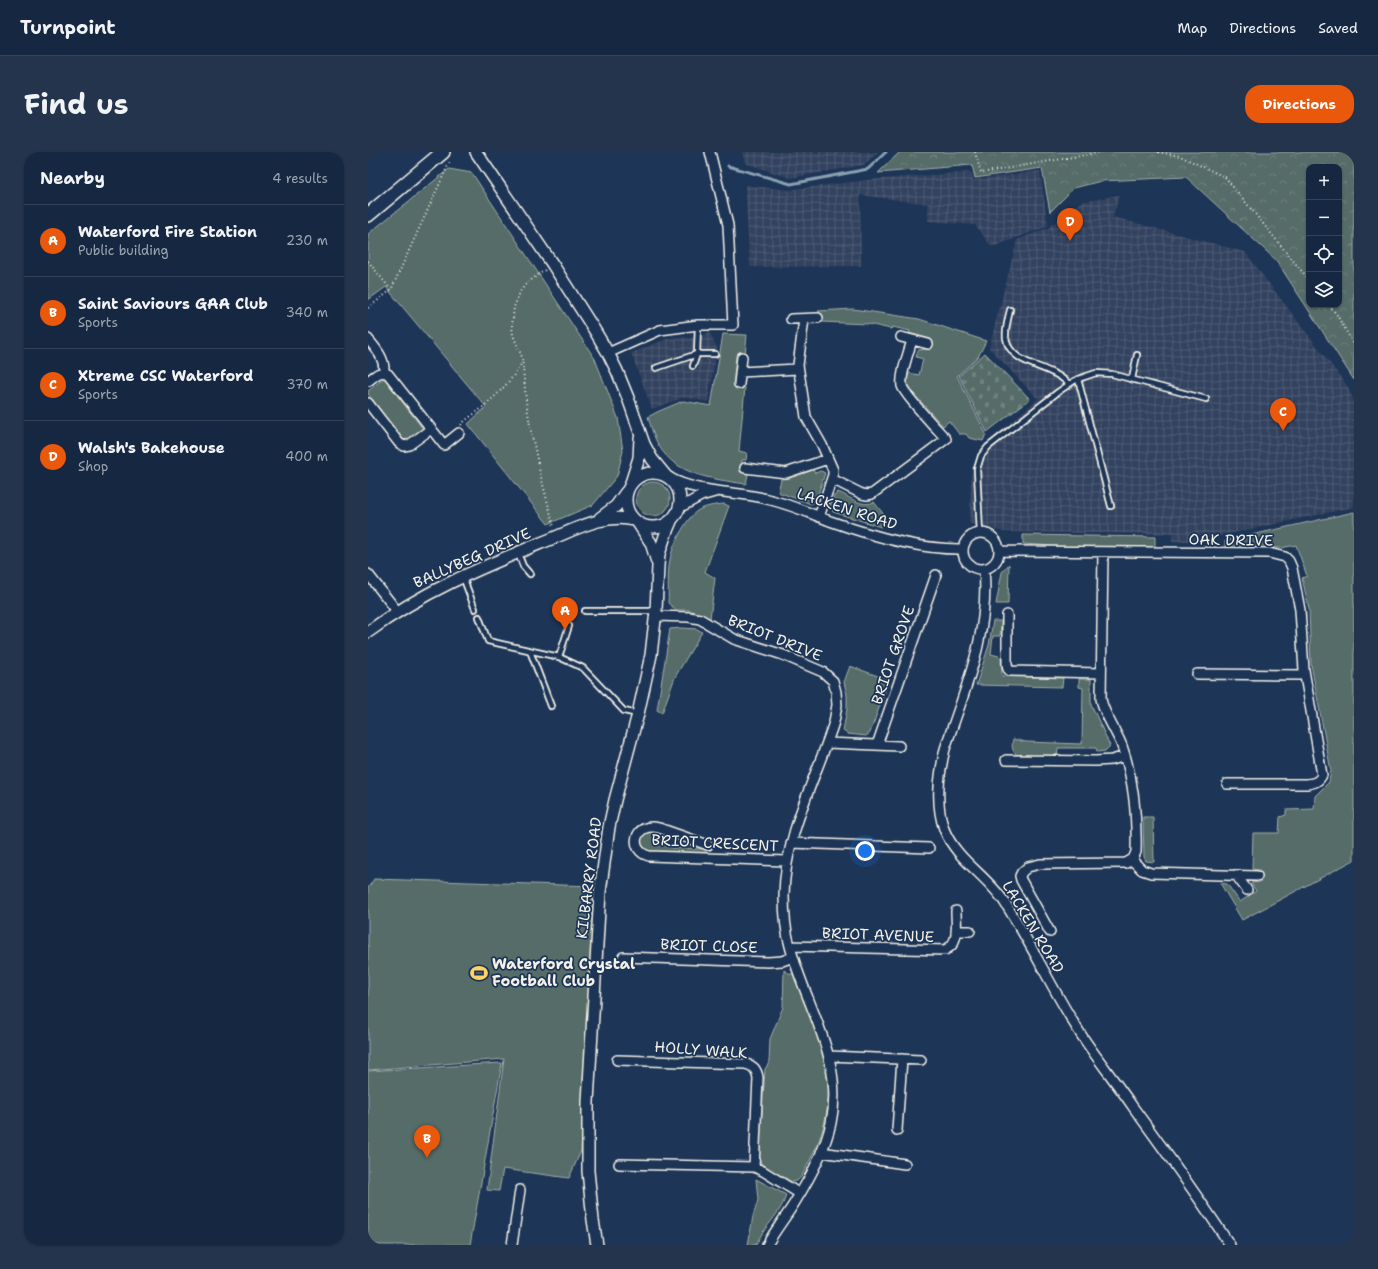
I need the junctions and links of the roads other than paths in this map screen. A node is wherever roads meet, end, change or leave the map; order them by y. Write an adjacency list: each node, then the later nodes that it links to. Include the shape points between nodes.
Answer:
1 (476, 152): 14 (street, via 553,265)
2 (710, 152): 9 (street, via 728,225 733,325)
3 (448, 155): 4 (main road)
4 (368, 215)
5 (1010, 310): 28 (lane, via 1006,338 1013,353 1020,359 1057,374)
6 (818, 318): 7 (street)
7 (804, 319): 8 (street); 21 (street)
8 (791, 320)
9 (698, 325): 14 (street, via 660,330); 15 (lane)
10 (901, 337): 12 (street)
11 (368, 339): 22 (street, via 380,355)
12 (912, 340): 13 (street); 37 (street, via 902,387 946,439 872,494 862,494)
13 (928, 344)
14 (608, 353): 33 (street, via 628,398)
15 (697, 354): 16 (lane); 19 (lane); 20 (lane)
16 (715, 354)
17 (1138, 355): 24 (lane)
18 (742, 357): 23 (street)
19 (693, 366)
20 (656, 368)
21 (798, 370): 23 (street); 34 (street, via 806,417)
22 (384, 372): 26 (street); 31 (street)
23 (740, 372): 27 (street)
24 (1132, 378): 25 (lane, via 1102,373); 29 (lane)
25 (1078, 379): 28 (lane); 40 (lane)
26 (368, 381)
27 (739, 384)
28 (1070, 384): 46 (lane, via 988,447 981,456 977,469)
29 (1206, 400)
30 (368, 403): 31 (street, via 404,446)
31 (431, 429): 32 (street, via 444,445)
32 (459, 434)
33 (640, 436): 36 (street, via 647,452); 38 (street, via 639,458)
34 (828, 459): 35 (street, via 786,473); 37 (street, via 833,470)
35 (745, 468)
36 (668, 477): 38 (street, via 649,472 637,477); 39 (street, LACKEN ROAD, via 683,485); 41 (street, via 678,490)
37 (832, 479): 42 (street)
38 (629, 487): 44 (street, via 626,505 629,514); 45 (street, via 616,506)
39 (723, 491): 41 (street, LACKEN ROAD, via 701,496); 42 (street, LACKEN ROAD, via 769,499)
40 (1111, 506)
41 (679, 508): 43 (street)
42 (820, 517): 47 (street, LACKEN ROAD, via 898,540 937,548)
43 (672, 519): 44 (street, via 654,527); 51 (street, KILBARRY ROAD, via 662,543)
44 (636, 521): 45 (street, via 618,517); 51 (street, KILBARRY ROAD, via 651,543)
45 (593, 522): 50 (street, BALLYBEG DRIVE)
46 (980, 534): 47 (street, via 968,540); 48 (street, via 992,537)
47 (964, 549): 52 (street, via 964,555 973,568)
48 (999, 551): 49 (street, OAK DRIVE); 52 (street, via 996,561)
49 (1103, 552): 67 (street); 69 (street, OAK DRIVE, via 1269,553 1285,557 1290,561 1300,606)
50 (518, 553): 54 (lane, via 523,566); 56 (street, BALLYBEG DRIVE)
51 (658, 566): 60 (street, KILBARRY ROAD)
52 (984, 569): 107 (street, LACKEN ROAD, via 985,611 978,650 941,766 938,798 944,830 959,854 1001,897 1065,1010)
53 (368, 574): 58 (street)
54 (530, 574)
55 (936, 575): 73 (street, BRIOT GROVE)
56 (463, 576): 57 (lane); 58 (street, BALLYBEG DRIVE)
57 (476, 609)
58 (397, 611): 64 (street, BALLYBEG DRIVE)
59 (585, 611): 60 (lane)
60 (656, 613): 71 (street, KILBARRY ROAD, via 651,656); 72 (street, BRIOT DRIVE, via 700,619 734,640 794,659 827,675 835,686 837,705)
61 (1007, 615): 67 (street, via 1007,664 1010,671)
62 (479, 618): 65 (lane, via 488,641)
63 (569, 626): 66 (lane)
64 (368, 632)
65 (530, 651): 66 (lane); 70 (lane)
66 (559, 657): 71 (lane, via 583,668 624,711)
67 (1101, 673): 75 (street, via 1102,703)
68 (1196, 674): 69 (street)
69 (1305, 675): 77 (street, OAK DRIVE, via 1322,768 1320,778 1307,784)
70 (551, 706)
71 (638, 714): 105 (street, KILBARRY ROAD, via 609,827 598,915 587,1130 590,1195)
72 (827, 742): 73 (street); 78 (street, BRIOT DRIVE)
73 (877, 745): 74 (street)
74 (899, 746)
75 (1125, 756): 76 (street, via 1096,761); 81 (street, via 1134,803 1136,852)
76 (1006, 760)
77 (1227, 784)
78 (791, 844): 80 (street); 82 (street, BRIOT DRIVE)
79 (708, 845): 82 (street, BRIOT CRESCENT, via 654,827 646,827 638,833 637,838 640,851 650,856)
80 (929, 848)
81 (1132, 860): 83 (street, via 1140,869 1148,872); 89 (street, via 1121,863 1040,864 1023,870 1021,880)
82 (787, 861): 90 (street, BRIOT DRIVE, via 784,906)
83 (1236, 875): 84 (street); 85 (street)
84 (1257, 876)
85 (1247, 890)
86 (956, 911): 87 (street, BRIOT AVENUE)
87 (956, 930): 88 (street); 90 (street, BRIOT AVENUE, via 954,944 942,951)
88 (970, 931)
89 (1050, 932)
90 (790, 946): 92 (street, BRIOT DRIVE)
91 (623, 957): 92 (street, BRIOT CLOSE, via 768,962)
92 (793, 957): 93 (street, BRIOT DRIVE)
93 (829, 1056): 94 (street); 98 (street, BRIOT DRIVE, via 834,1084 834,1104)
94 (902, 1059): 96 (street); 97 (street)
95 (617, 1060): 101 (street, HOLLY WALK, via 752,1066 758,1078)
96 (921, 1060)
97 (897, 1130)
98 (821, 1152): 100 (street); 103 (street, BRIOT DRIVE)
99 (619, 1164): 101 (street)
100 (905, 1164)
101 (754, 1167): 103 (street)
102 (520, 1190): 104 (street)
103 (800, 1194): 106 (street, BRIOT DRIVE)
104 (512, 1245)
105 (597, 1245)
106 (768, 1245)
107 (1230, 1245)

